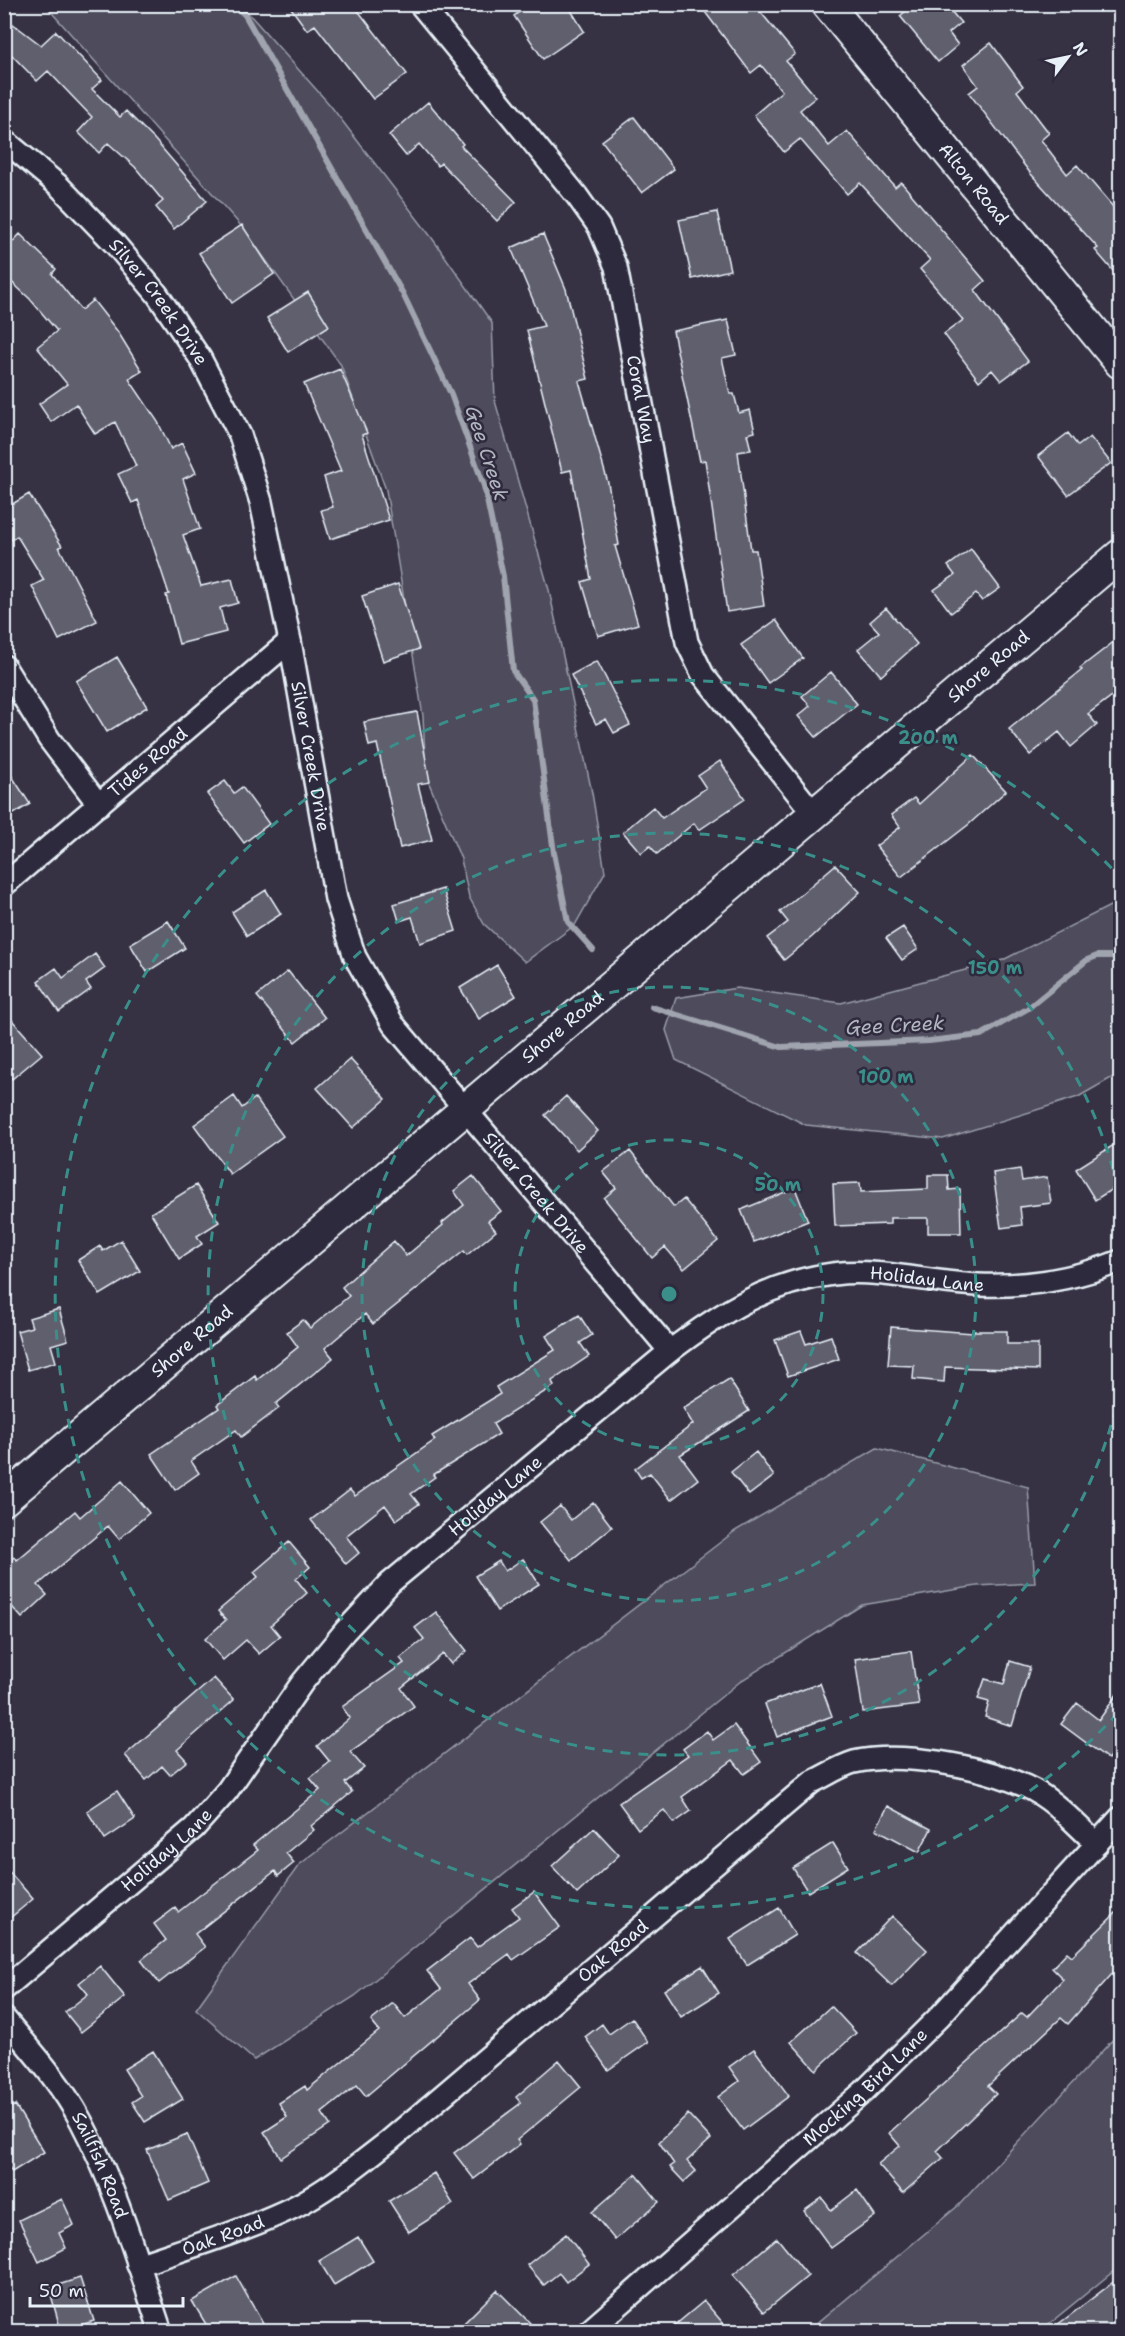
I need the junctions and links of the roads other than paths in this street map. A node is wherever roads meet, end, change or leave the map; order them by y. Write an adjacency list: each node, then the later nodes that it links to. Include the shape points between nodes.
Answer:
1 (420, 4): 9 (street, Coral Way, via 599,226 616,267 687,642 703,675)
2 (827, 4): 4 (street, Alton Road)
3 (4, 140): 6 (street, Silver Creek Drive, via 58,185 115,244 157,294 200,358 240,435 261,502)
4 (1120, 363)
5 (1120, 555): 9 (street, Shore Road)
6 (290, 641): 8 (street, Tides Road); 11 (street, Silver Creek Drive, via 336,899 355,957 393,1024)
7 (4, 666): 8 (street, via 49,739)
8 (99, 805): 10 (street, Tides Road)
9 (814, 814): 11 (street, Shore Road)
10 (4, 885)
11 (465, 1109): 13 (street, Silver Creek Drive); 14 (street, Shore Road)
12 (1120, 1261): 13 (street, Holiday Lane, via 1041,1283 979,1285 868,1273 806,1279 750,1297 714,1317)
13 (670, 1350): 17 (street, Holiday Lane, via 390,1583 302,1683 227,1791 194,1828)
14 (4, 1500)
15 (1120, 1818): 16 (street, Mocking Bird Lane)
16 (1097, 1844): 19 (street, Oak Road, via 1056,1806 1026,1786 968,1769 895,1756 852,1762 812,1782 347,2173 295,2206); 21 (street, Mocking Bird Lane, via 940,2016 863,2092)
17 (4, 1989)
18 (4, 2018): 19 (street, Sailfish Road, via 48,2069 80,2120 101,2164)
19 (138, 2265): 20 (street, Sailfish Road)
20 (161, 2331)
21 (588, 2331)

